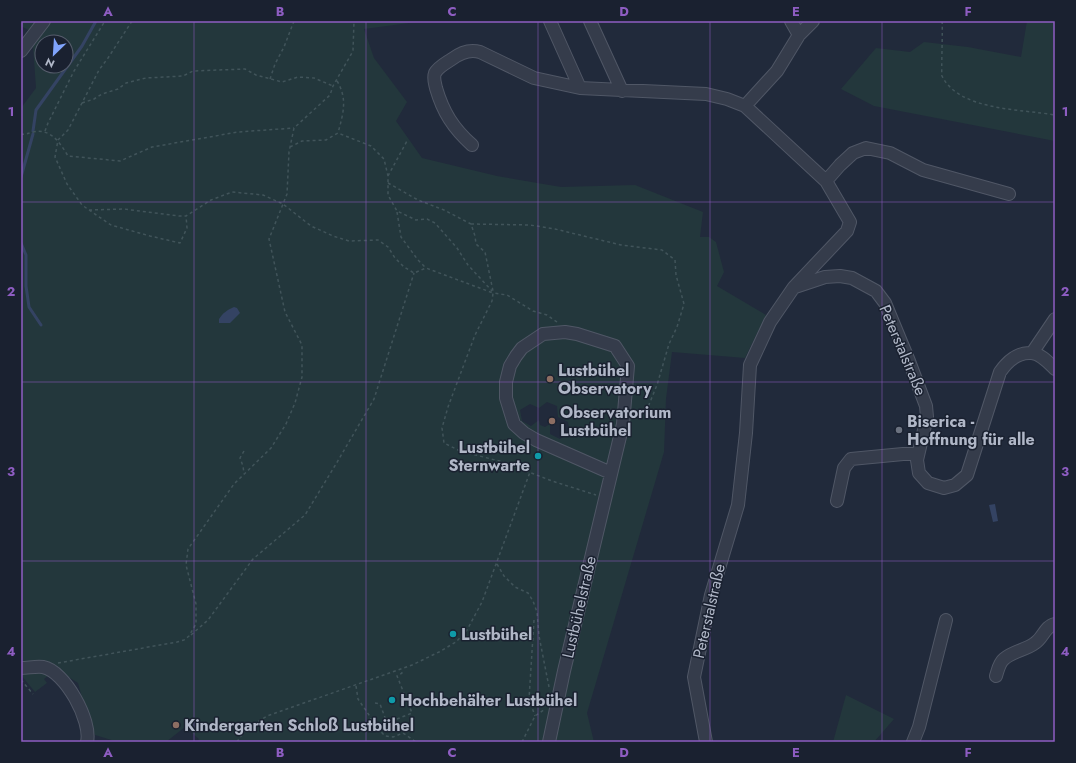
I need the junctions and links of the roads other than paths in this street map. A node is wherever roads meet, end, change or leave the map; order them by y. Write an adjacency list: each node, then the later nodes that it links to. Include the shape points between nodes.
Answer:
1 (44, 21): 7 (street)
2 (550, 21): 8 (street)
3 (590, 21): 9 (street)
4 (792, 21): 6 (street)
5 (813, 21): 6 (street)
6 (799, 35): 10 (street, via 777,71)
7 (21, 51)
8 (580, 88): 9 (street); 11 (street, via 534,78 473,50 456,55 440,66 434,79 445,113)
9 (622, 91): 10 (street, via 706,94)
10 (745, 106): 12 (street)
11 (472, 145)
12 (826, 181): 13 (street, via 853,153 866,148 890,153 923,170); 14 (street, via 850,226)
13 (1009, 194)
14 (794, 287): 18 (street, Peterstalstraße, via 825,277 852,278 876,291 885,303 926,406 927,416); 27 (street, Peterstalstraße, via 770,322 750,365 738,505 711,595 694,677)
15 (1055, 320): 16 (street)
16 (1032, 353): 17 (street, via 1044,358); 18 (street, Peterstalstraße, via 1017,356 1000,372 967,476 955,485 944,488 928,483 919,472)
17 (1055, 369)
18 (918, 454): 20 (street, via 851,459 844,468)
19 (611, 473): 19 (street, Lustbühelstraße, via 624,420 628,366 615,346 577,334 543,334 529,343 510,366 506,398 514,424 524,433); 26 (street, Lustbühelstraße)
20 (837, 501)
21 (946, 620): 28 (street)
22 (1055, 624): 24 (street, via 1047,628 1035,644 1012,653 1001,661)
23 (21, 668): 25 (street, via 43,667 61,678 71,690 85,720)
24 (996, 676)
25 (87, 742)
26 (549, 742)
27 (706, 742)
28 (913, 742)

